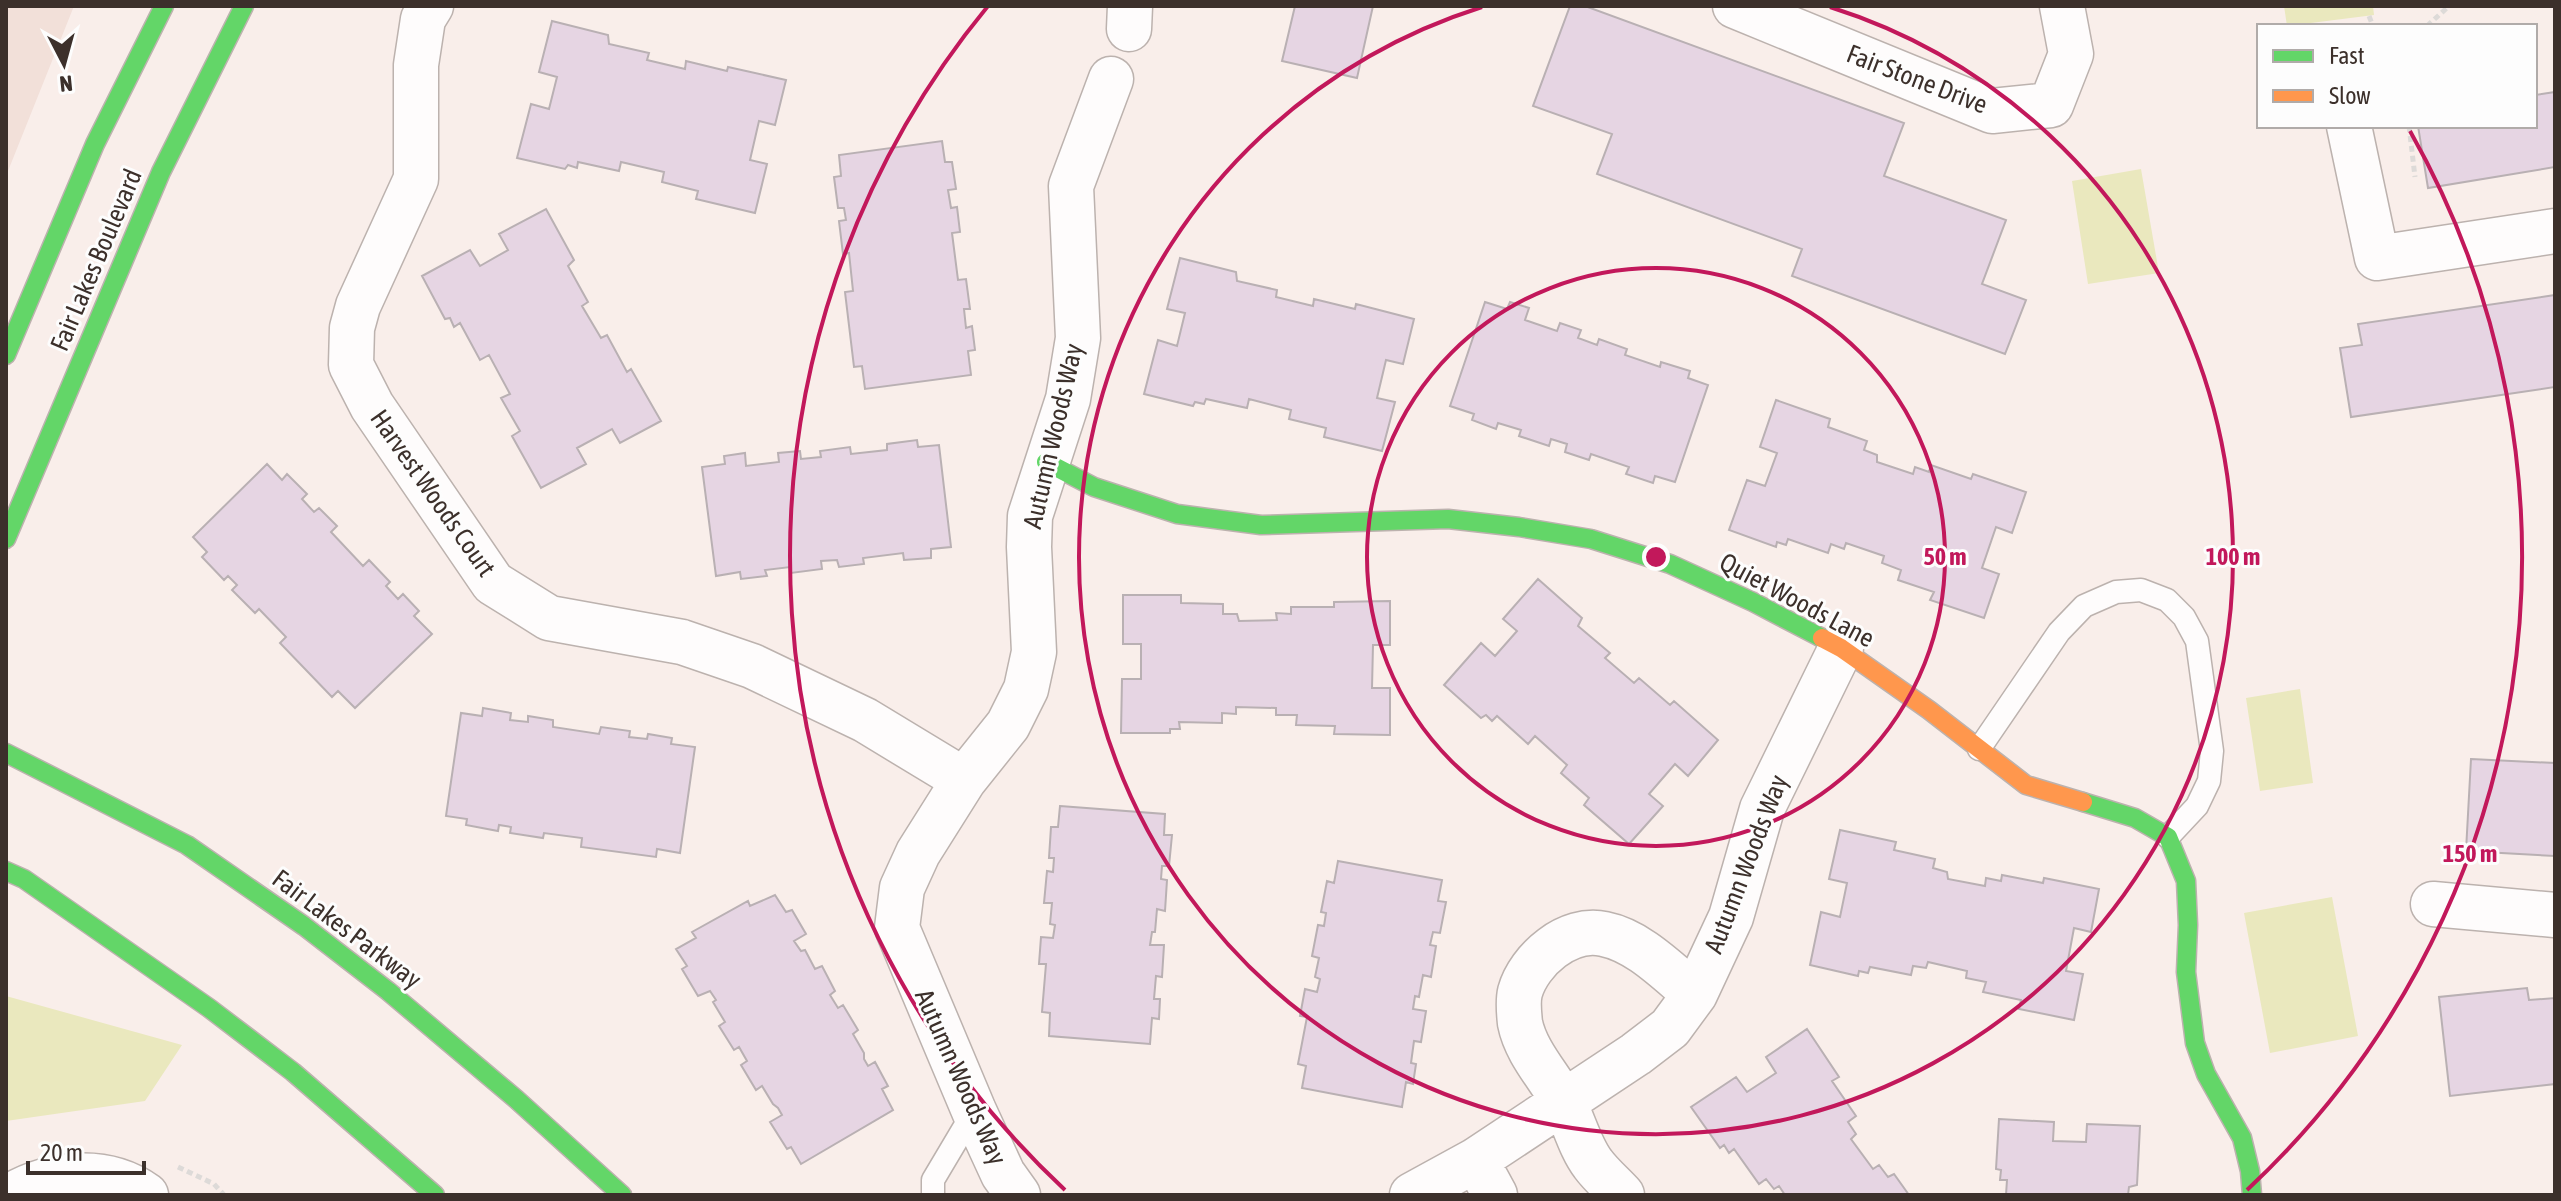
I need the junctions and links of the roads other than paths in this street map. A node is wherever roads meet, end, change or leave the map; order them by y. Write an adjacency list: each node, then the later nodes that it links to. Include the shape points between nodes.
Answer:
1 (164, 6): 9 (street, Fair Lakes Boulevard, via 95,144)
2 (244, 6): 11 (street, Fair Lakes Boulevard, via 161,172)
3 (431, 6): 15 (street, Harvest Woods Court, via 423,19 416,65 416,179 358,306 351,365 372,406 493,583 549,618 682,642 752,666 865,720)
4 (1735, 6): 5 (street, Fair Stone Drive, via 1992,111 2051,105 2071,54)
5 (2062, 6)
6 (1123, 43): 10 (street, Autumn Woods Way, via 1071,186 1078,338 1068,399)
7 (2349, 128): 8 (street, via 2377,258)
8 (2555, 231)
9 (6, 355)
10 (1046, 462): 12 (street, Quiet Woods Lane, via 1094,487 1177,514 1261,525 1448,519 1591,539 1670,564); 15 (street, Autumn Woods Way, via 1030,516 1034,652 1026,689 1008,725)
11 (6, 539)
12 (1841, 648): 13 (street, Quiet Woods Lane); 20 (street, Autumn Woods Way, via 1762,809 1731,917)
13 (1979, 749): 16 (street, Quiet Woods Lane, via 2026,785 2135,818); 16 (lane, via 2059,632 2084,606 2116,592 2141,590 2167,600 2197,641 2212,751 2209,781 2197,806)
14 (6, 753): 27 (street, Fair Lakes Parkway, via 187,845 304,926 505,1089)
15 (964, 780): 22 (street, Autumn Woods Way, via 902,888 897,928)
16 (2168, 837): 32 (street, via 2186,881 2186,972 2195,1043 2242,1138)
17 (6, 871): 26 (street, via 209,1008 293,1072)
18 (2433, 904): 19 (street)
19 (2555, 915)
20 (1695, 994): 21 (street, Autumn Woods Way, via 1670,1028); 21 (street, Autumn Woods Way, via 1652,959 1602,933 1564,941 1547,952 1535,963 1519,995 1521,1025 1533,1055)
21 (1563, 1101): 23 (street, Autumn Woods Way); 31 (street, via 1591,1162)
22 (974, 1111): 28 (lane, via 933,1180); 29 (street, Autumn Woods Way)
23 (1486, 1178): 30 (street, Autumn Woods Way)
24 (12, 1195): 25 (street, via 57,1177 102,1176)
25 (146, 1195)
26 (435, 1195)
27 (622, 1195)
28 (933, 1195)
29 (1018, 1195)
30 (1412, 1195)
31 (1622, 1195)
32 (2252, 1195)

